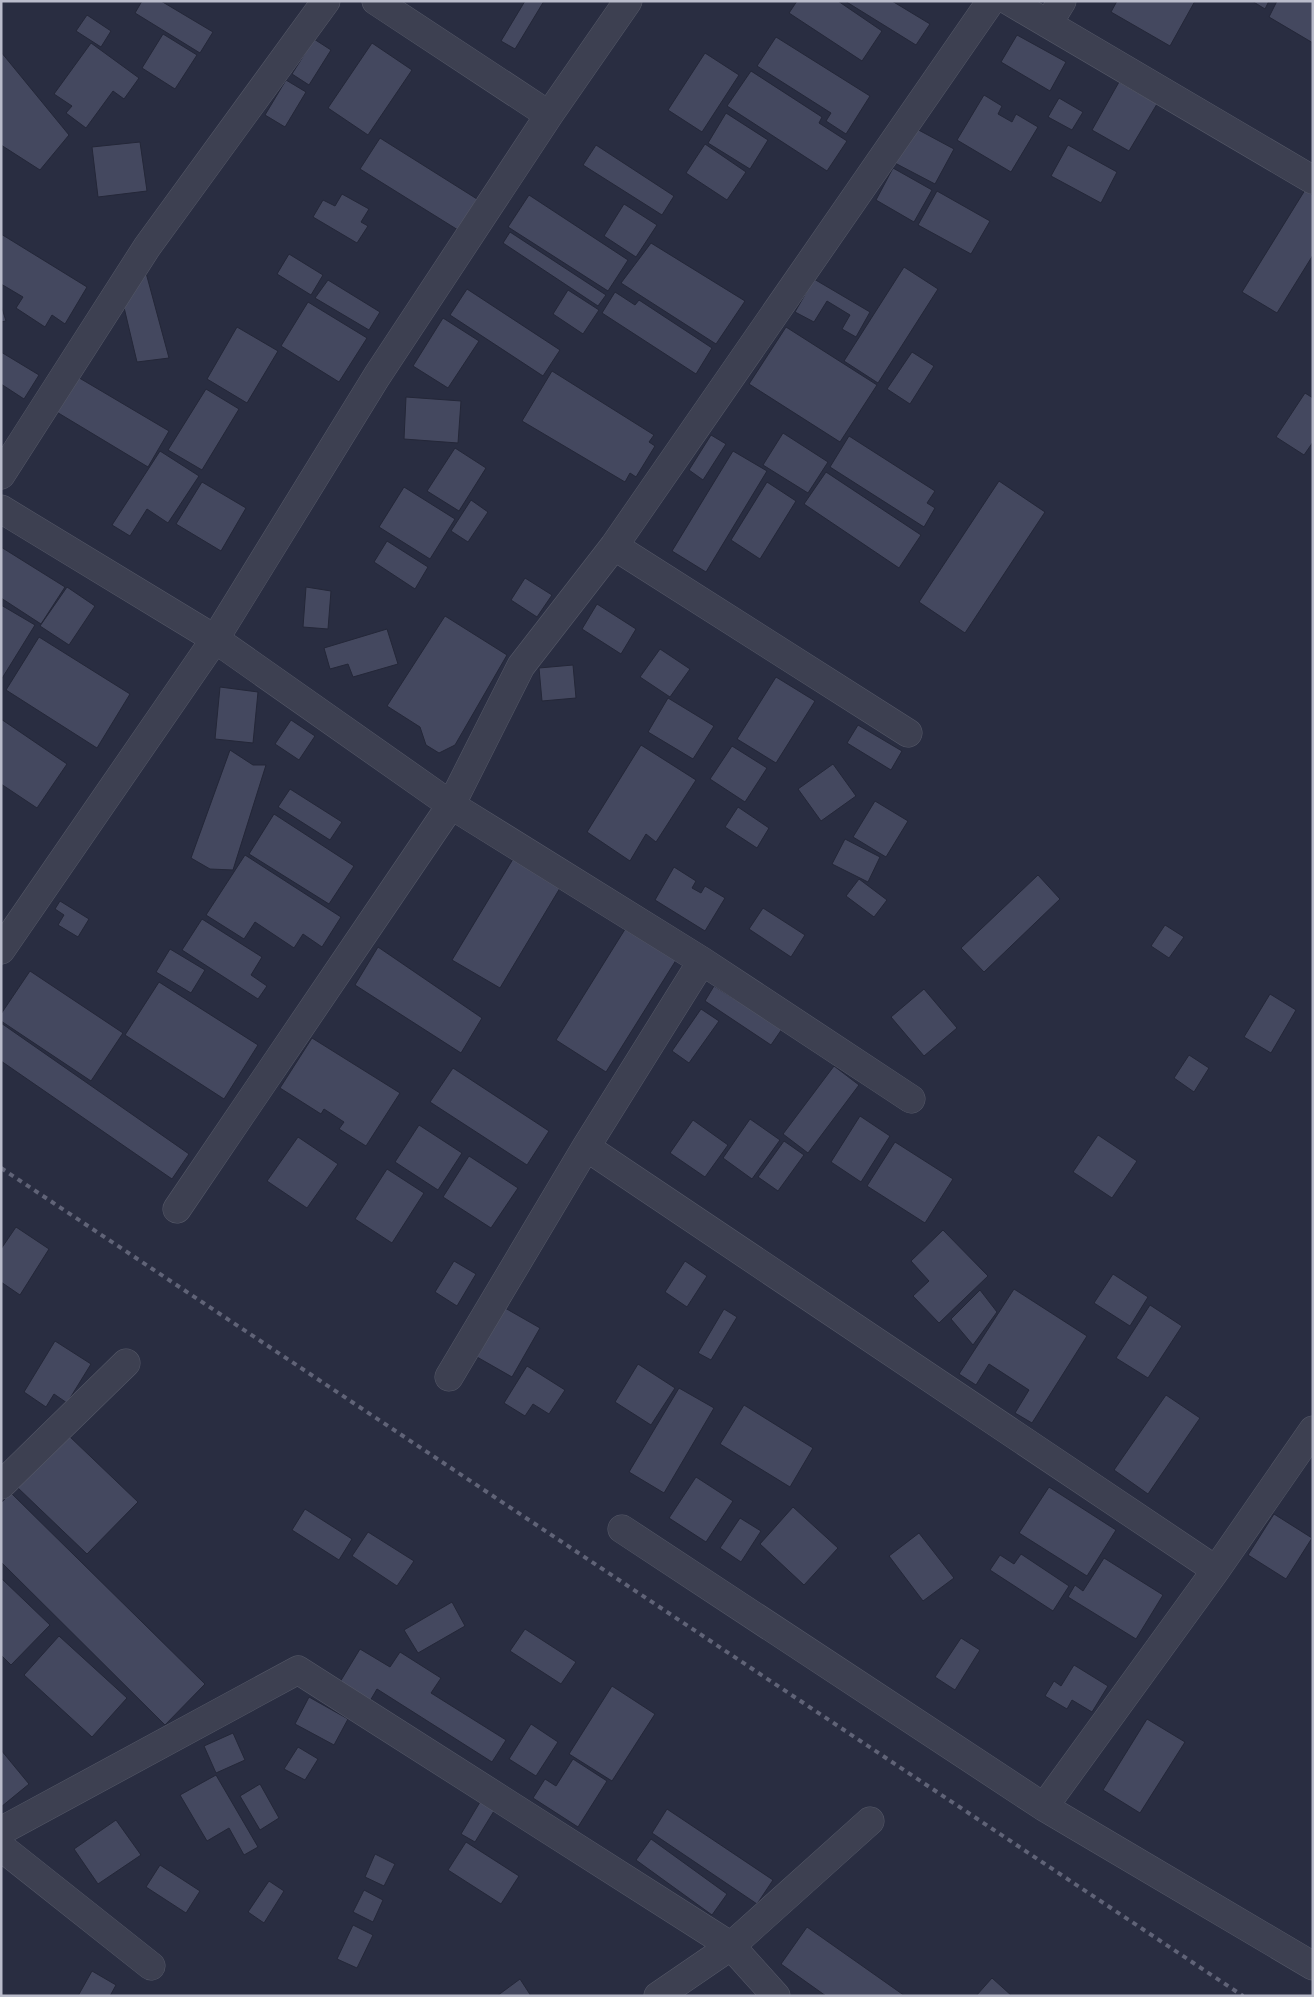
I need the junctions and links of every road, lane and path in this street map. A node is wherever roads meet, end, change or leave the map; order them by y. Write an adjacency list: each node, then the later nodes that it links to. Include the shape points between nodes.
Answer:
1 (326, 1): 9 (street, via 147,247)
2 (376, 1): 7 (street)
3 (628, 1): 7 (street)
4 (991, 1): 11 (street)
5 (1009, 1): 6 (street)
6 (1055, 12): 8 (street)
7 (550, 115): 12 (street, via 377,376)
8 (1313, 180)
9 (1, 475)
10 (1, 509): 12 (street)
11 (614, 546): 13 (street); 14 (street, via 521,666)
12 (215, 639): 14 (street); 15 (street)
13 (908, 733)
14 (451, 805): 16 (street); 19 (street)
15 (1, 950)
16 (702, 961): 17 (street); 18 (street)
17 (911, 1099)
18 (586, 1147): 21 (street); 25 (street)
19 (178, 1209)
20 (126, 1363): 23 (street)
21 (449, 1377)
22 (1313, 1430): 25 (street)
23 (1, 1485)
24 (622, 1529): 26 (street)
25 (1216, 1570): 26 (street)
26 (1044, 1807): 32 (street)
27 (870, 1821): 30 (street)
28 (1, 1831): 30 (street, via 298,1670)
29 (1, 1847): 31 (street)
30 (731, 1946): 33 (street); 34 (street)
31 (151, 1966)
32 (1313, 1966)
33 (658, 1996)
34 (776, 1996)

